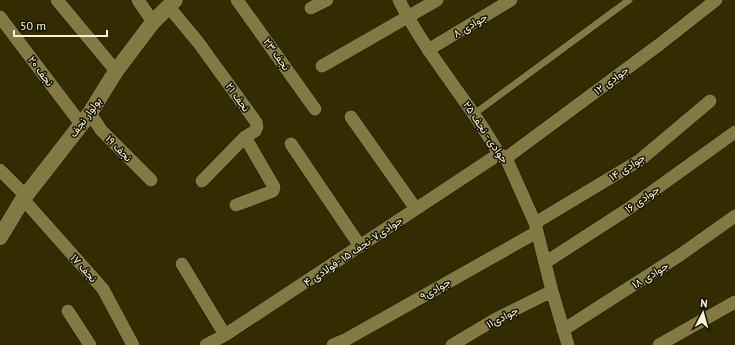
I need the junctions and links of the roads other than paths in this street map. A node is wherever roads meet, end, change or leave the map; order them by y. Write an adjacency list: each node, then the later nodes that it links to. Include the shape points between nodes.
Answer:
1 (57, 0): 17 (street)
2 (138, 0): 14 (street)
3 (237, 0): 19 (street, نجف ۲۳)
4 (327, 0): 11 (street)
5 (399, 0): 13 (street, جوادی - نجف ۲۵)
6 (436, 0): 13 (street)
7 (511, 0): 15 (street, جوادی ۸)
8 (629, 0): 20 (lane)
9 (716, 0): 26 (street, جوادی ۱۲, via 660,44)
10 (172, 3): 14 (street, بولوار نجف); 24 (street, نجف ۲۱, via 256,122 258,127)
11 (312, 8)
12 (0, 17): 22 (street, نجف ۲۰)
13 (407, 17): 15 (street, جوادی - نجف ۲۵); 16 (street)
14 (153, 22): 17 (street, بولوار نجف)
15 (428, 50): 20 (street, جوادی - نجف ۲۵)
16 (322, 66)
17 (116, 71): 22 (street, بولوار نجف)
18 (710, 101): 34 (street, جوادی ۱۴, via 640,160)
19 (315, 109)
20 (474, 114): 26 (street, جوادی - نجف ۲۵)
21 (351, 117): 32 (street)
22 (86, 118): 28 (street, نجف ۱۹); 30 (street, بولوار نجف)
23 (735, 132): 37 (street, جوادی ۱۶, via 628,209)
24 (245, 137): 29 (street, نجف ۲۱); 31 (street, via 274,187 273,191)
25 (291, 144): 36 (street)
26 (502, 156): 32 (street, جوادی۷-نجف ۱۵ -فولادی ۴); 34 (street, جوادی - نجف ۲۵)
27 (0, 170): 30 (street, نجف ۱۷)
28 (151, 180)
29 (202, 181)
30 (25, 197): 35 (street, بولوار نجف); 45 (street, نجف ۱۷, via 103,289)
31 (236, 205)
32 (416, 209): 36 (street, جوادی۷-نجف ۱۵ -فولادی ۴)
33 (735, 216): 42 (street, جوادی ۱۸, via 680,256)
34 (536, 227): 37 (street, جوادی - نجف ۲۵); 47 (street, جوادی۹, via 347,339)
35 (0, 237)
36 (360, 246): 43 (street, جوادی۷-نجف ۱۵ -فولادی ۴)
37 (546, 262): 39 (street, جوادی - نجف ۲۵)
38 (182, 264): 43 (street)
39 (552, 291): 42 (street, جوادی - نجف ۲۵); 48 (street, جوادی۱۱, via 494,320)
40 (735, 302): 50 (street)
41 (68, 311): 44 (street)
42 (563, 330): 49 (street, جوادی - نجف ۲۵)
43 (225, 336): 46 (street, جوادی۷-نجف ۱۵ -فولادی ۴)
44 (90, 345)
45 (133, 345)
46 (206, 345)
47 (332, 345)
48 (452, 345)
49 (568, 345)
50 (659, 345)

